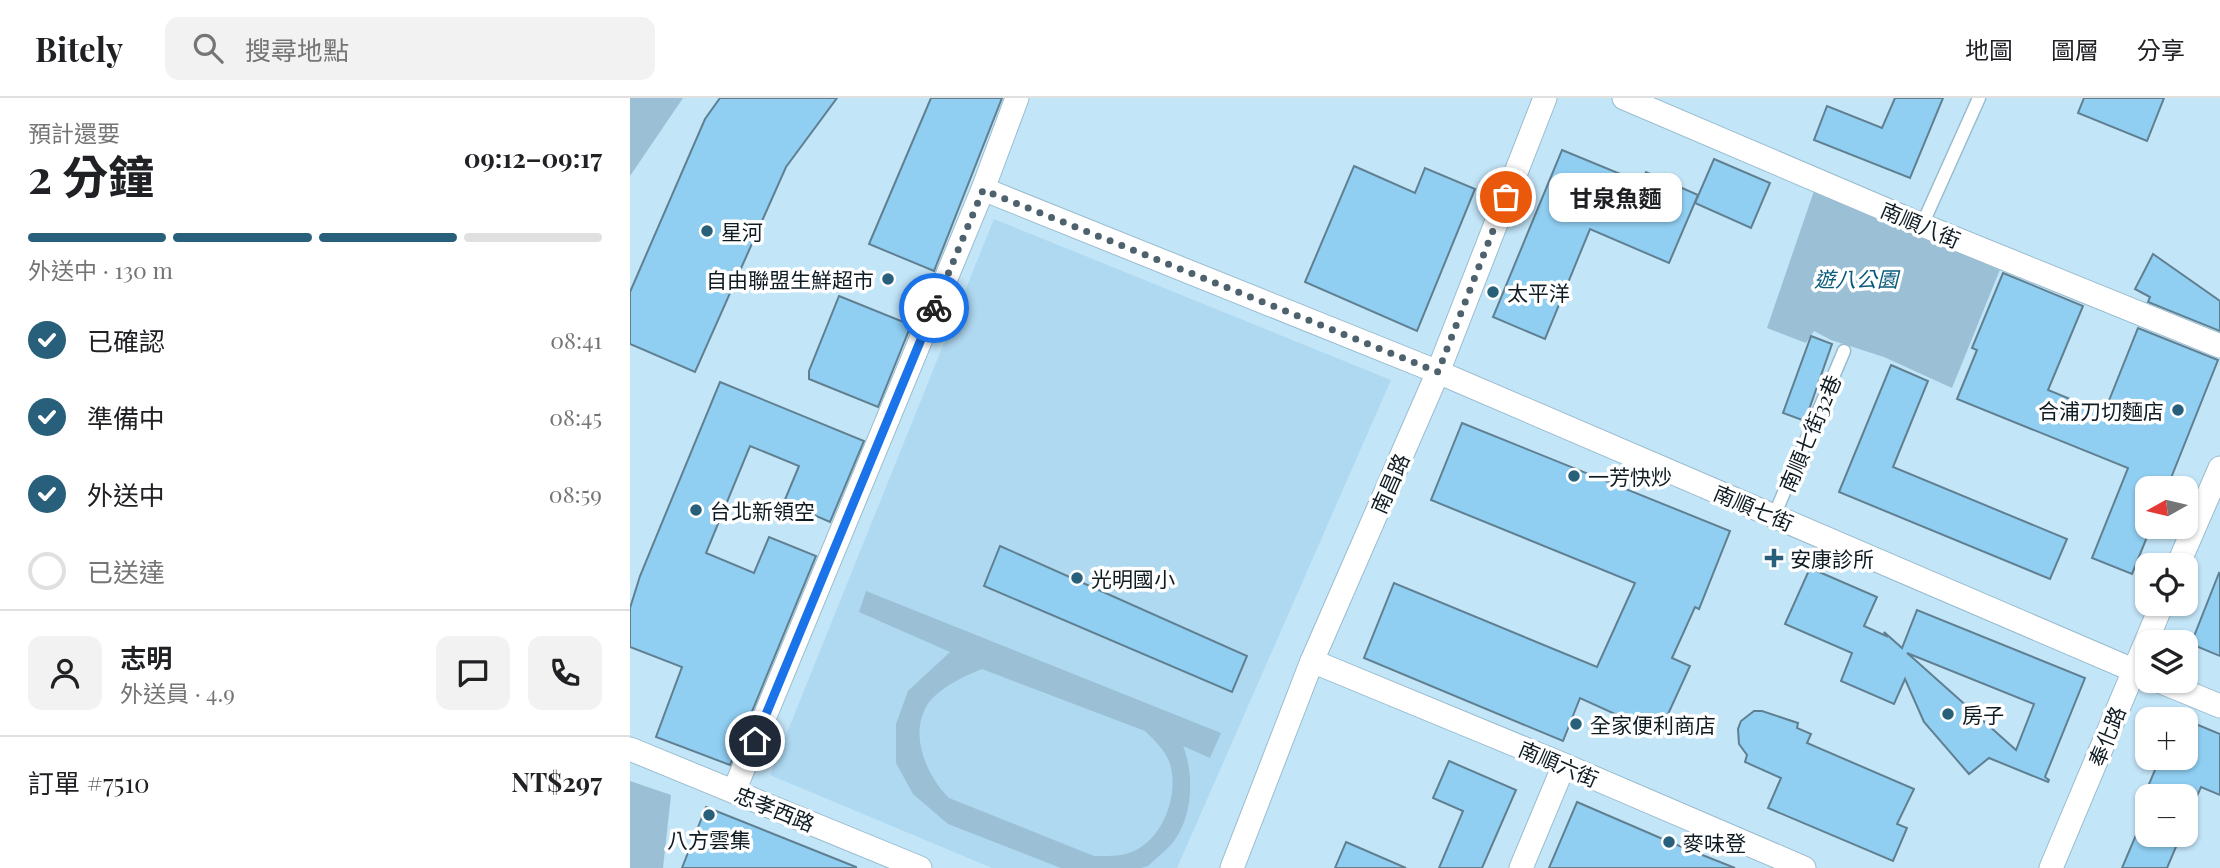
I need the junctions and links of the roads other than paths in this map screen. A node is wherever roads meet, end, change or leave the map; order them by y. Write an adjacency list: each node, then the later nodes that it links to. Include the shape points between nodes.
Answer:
1 (1017, 98): 5 (street)
2 (1545, 98): 9 (street, 南昌路)
3 (1624, 98): 6 (street, 南順八街)
4 (1979, 98): 6 (lane)
5 (983, 190): 9 (street, 南順七街); 20 (street)
6 (1922, 225): 7 (street, 南順八街)
7 (2220, 346)
8 (1844, 351): 11 (lane, 南順七街32巷)
9 (1438, 372): 11 (street, 南順七街); 13 (street, 南昌路)
10 (2220, 468): 12 (street)
11 (1774, 516): 14 (street, 南順七街)
12 (2183, 553)
13 (1312, 661): 19 (street, 南順六街); 22 (street, 南昌路)
14 (2135, 671)
15 (2135, 684): 25 (street, 奉化路)
16 (2188, 693): 17 (street)
17 (2220, 706)
18 (630, 749): 20 (street, 忠孝西路)
19 (1564, 765): 23 (street); 24 (street, 南順六街)
20 (734, 791): 21 (street, 忠孝西路)
21 (910, 866)
22 (1232, 868)
23 (1521, 868)
24 (1804, 868)
25 (2051, 868)

